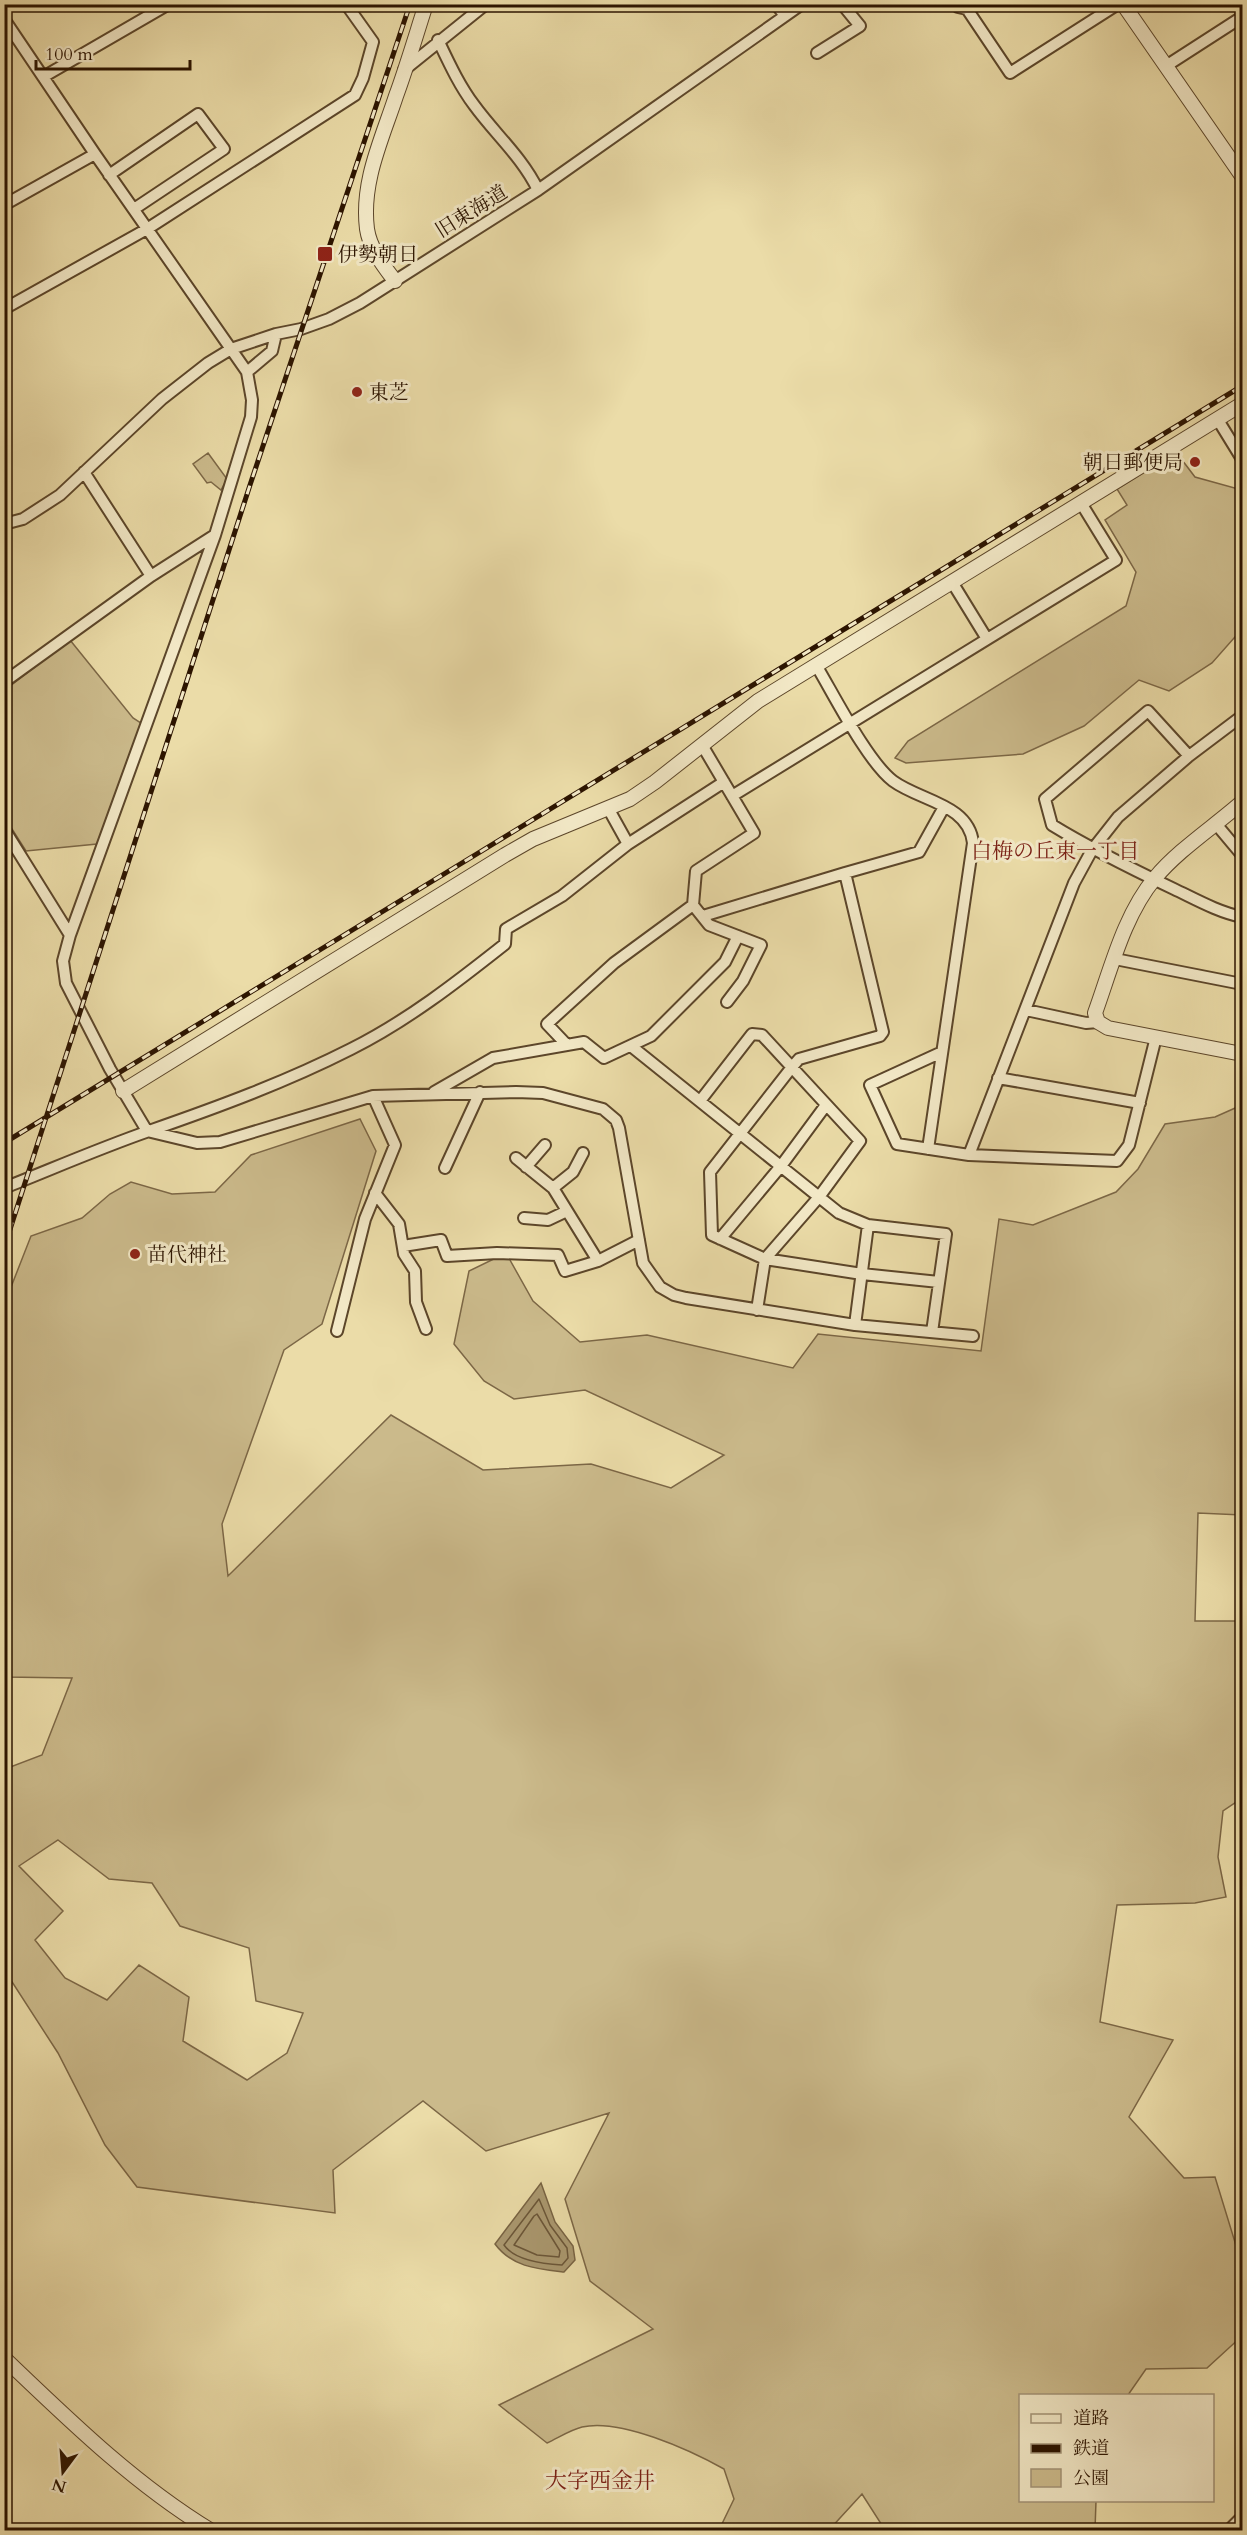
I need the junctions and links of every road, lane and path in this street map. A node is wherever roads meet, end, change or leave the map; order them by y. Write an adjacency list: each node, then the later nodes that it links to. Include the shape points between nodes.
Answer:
1 (169, 4): 18 (street)
2 (346, 4): 25 (street, via 373,42 355,95)
3 (426, 4): 17 (street)
4 (486, 4): 14 (street)
5 (776, 4): 11 (street)
6 (802, 4): 11 (street, 旧東海道)
7 (842, 4): 15 (street, via 860,26)
8 (957, 4): 9 (street, via 967,9 1010,73)
9 (1118, 4)
10 (1123, 4): 16 (street)
11 (785, 16): 22 (street, 旧東海道)
12 (1242, 17): 16 (street)
13 (4, 19): 18 (street)
14 (438, 40): 17 (street); 22 (street, via 474,105 530,174)
15 (817, 53)
16 (1166, 66): 21 (street)
17 (404, 70): 26 (street, via 378,143 368,189 367,229 375,252)
18 (43, 77): 19 (street)
19 (95, 154): 20 (street); 23 (street)
20 (109, 174): 24 (street); 24 (street, via 198,114 224,149)
21 (1242, 176)
22 (538, 190): 26 (street, 旧東海道)
23 (4, 205)
24 (134, 209): 25 (street)
25 (147, 229): 27 (street); 29 (street)
26 (394, 281): 28 (street, 旧東海道, via 329,319)
27 (4, 309)
28 (276, 334): 29 (street, 旧東海道); 30 (street, via 272,351)
29 (231, 349): 30 (street); 34 (street, 旧東海道, via 162,399)
30 (247, 372): 37 (street, via 251,417)
31 (1242, 404): 32 (street)
32 (1218, 420): 33 (street); 35 (street)
33 (1242, 459)
34 (84, 472): 36 (street, 旧東海道, via 39,510); 38 (street)
35 (1081, 503): 39 (street); 40 (street, via 1116,560)
36 (5, 523)
37 (215, 535): 38 (street); 62 (street)
38 (151, 576): 42 (street)
39 (952, 582): 40 (street); 41 (street)
40 (987, 639): 44 (street)
41 (816, 665): 44 (street); 45 (street, via 758,701)
42 (4, 682)
43 (1242, 716): 46 (street)
44 (851, 723): 48 (street); 50 (street, via 891,779 907,791)
45 (702, 745): 47 (street); 51 (street, via 630,799)
46 (1189, 756): 55 (street, via 1118,817); 55 (street, via 1148,711 1045,799 1052,825)
47 (724, 782): 48 (street); 54 (street)
48 (732, 796): 59 (street, via 754,833 696,871)
49 (1242, 802): 52 (street)
50 (944, 807): 57 (street, via 919,852); 72 (street, via 966,820 973,843)
51 (608, 808): 54 (street); 76 (street, via 505,855)
52 (1216, 824): 56 (street); 58 (street)
53 (4, 829): 62 (street)
54 (628, 844): 83 (street, via 562,896 506,929 506,944 418,1010 287,1079)
55 (1092, 850): 58 (street); 67 (street, via 1074,882)
56 (1242, 855)
57 (845, 873): 60 (street); 74 (street, via 883,1032 799,1059)
58 (1153, 879): 61 (street, via 1226,914); 64 (street, via 1128,923)
59 (693, 905): 60 (street); 70 (street, via 614,963 547,1024)
60 (703, 916): 63 (street, via 710,925)
61 (1242, 917)
62 (70, 935): 76 (street, via 63,961 66,983)
63 (738, 936): 66 (street, via 761,945); 71 (street, via 725,962 651,1036)
64 (1115, 959): 65 (street); 68 (street, via 1095,1013)
65 (1242, 984)
66 (727, 1002)
67 (1026, 1010): 68 (street); 75 (street)
68 (1098, 1022): 69 (street, via 1108,1028)
69 (1156, 1038): 73 (street); 81 (street)
70 (566, 1044): 71 (street, via 584,1042 604,1058); 78 (street, via 493,1058)
71 (631, 1046): 80 (street)
72 (942, 1052): 86 (street); 86 (street, via 870,1085 897,1144)
73 (1242, 1054)
74 (792, 1067): 80 (street, via 762,1035 752,1035); 82 (street); 84 (street)
75 (998, 1078): 81 (street); 88 (street)
76 (123, 1091): 83 (street)
77 (480, 1092): 78 (street); 92 (street); 103 (street, via 543,1094 610,1113 619,1128)
78 (434, 1093): 79 (street)
79 (373, 1096): 83 (street, via 220,1142 196,1143); 95 (street, via 395,1145)
80 (700, 1101): 84 (street)
81 (1140, 1103): 88 (street, via 1129,1145 1117,1161)
82 (826, 1105): 90 (street); 96 (street, via 860,1141)
83 (147, 1131): 93 (street)
84 (740, 1133): 90 (street); 102 (street, via 710,1172 712,1235)
85 (545, 1145): 91 (street)
86 (928, 1149): 88 (street)
87 (584, 1153): 94 (street, via 573,1172)
88 (969, 1155)
89 (516, 1158): 91 (street)
90 (781, 1166): 96 (street); 102 (street)
91 (526, 1167): 94 (street)
92 (446, 1168)
93 (4, 1188)
94 (553, 1188): 97 (street)
95 (375, 1193): 104 (street, via 399,1224); 112 (street)
96 (819, 1197): 99 (street, via 838,1213); 105 (street)
97 (567, 1211): 98 (street, via 548,1221); 106 (street)
98 (524, 1218)
99 (868, 1225): 101 (street); 107 (street)
100 (953, 1229): 101 (street, via 938,1227)
101 (934, 1233): 108 (street, via 946,1234)
102 (720, 1239): 105 (street)
103 (639, 1240): 106 (street); 109 (street, via 643,1263 660,1287 686,1298)
104 (403, 1246): 106 (street, via 441,1240 447,1256 497,1252 558,1255 565,1271); 111 (street, via 415,1272 416,1302)
105 (765, 1259): 107 (street); 109 (street)
106 (598, 1261)
107 (862, 1274): 108 (street); 110 (street)
108 (939, 1282): 113 (street)
109 (758, 1310): 110 (street)
110 (855, 1325): 113 (street)
111 (426, 1329)
112 (337, 1331)
113 (932, 1332): 114 (street)
114 (973, 1336)
115 (4, 2358): 117 (street, via 125,2470)
116 (1242, 2517): 118 (street)
117 (210, 2530)
118 (1229, 2530)

